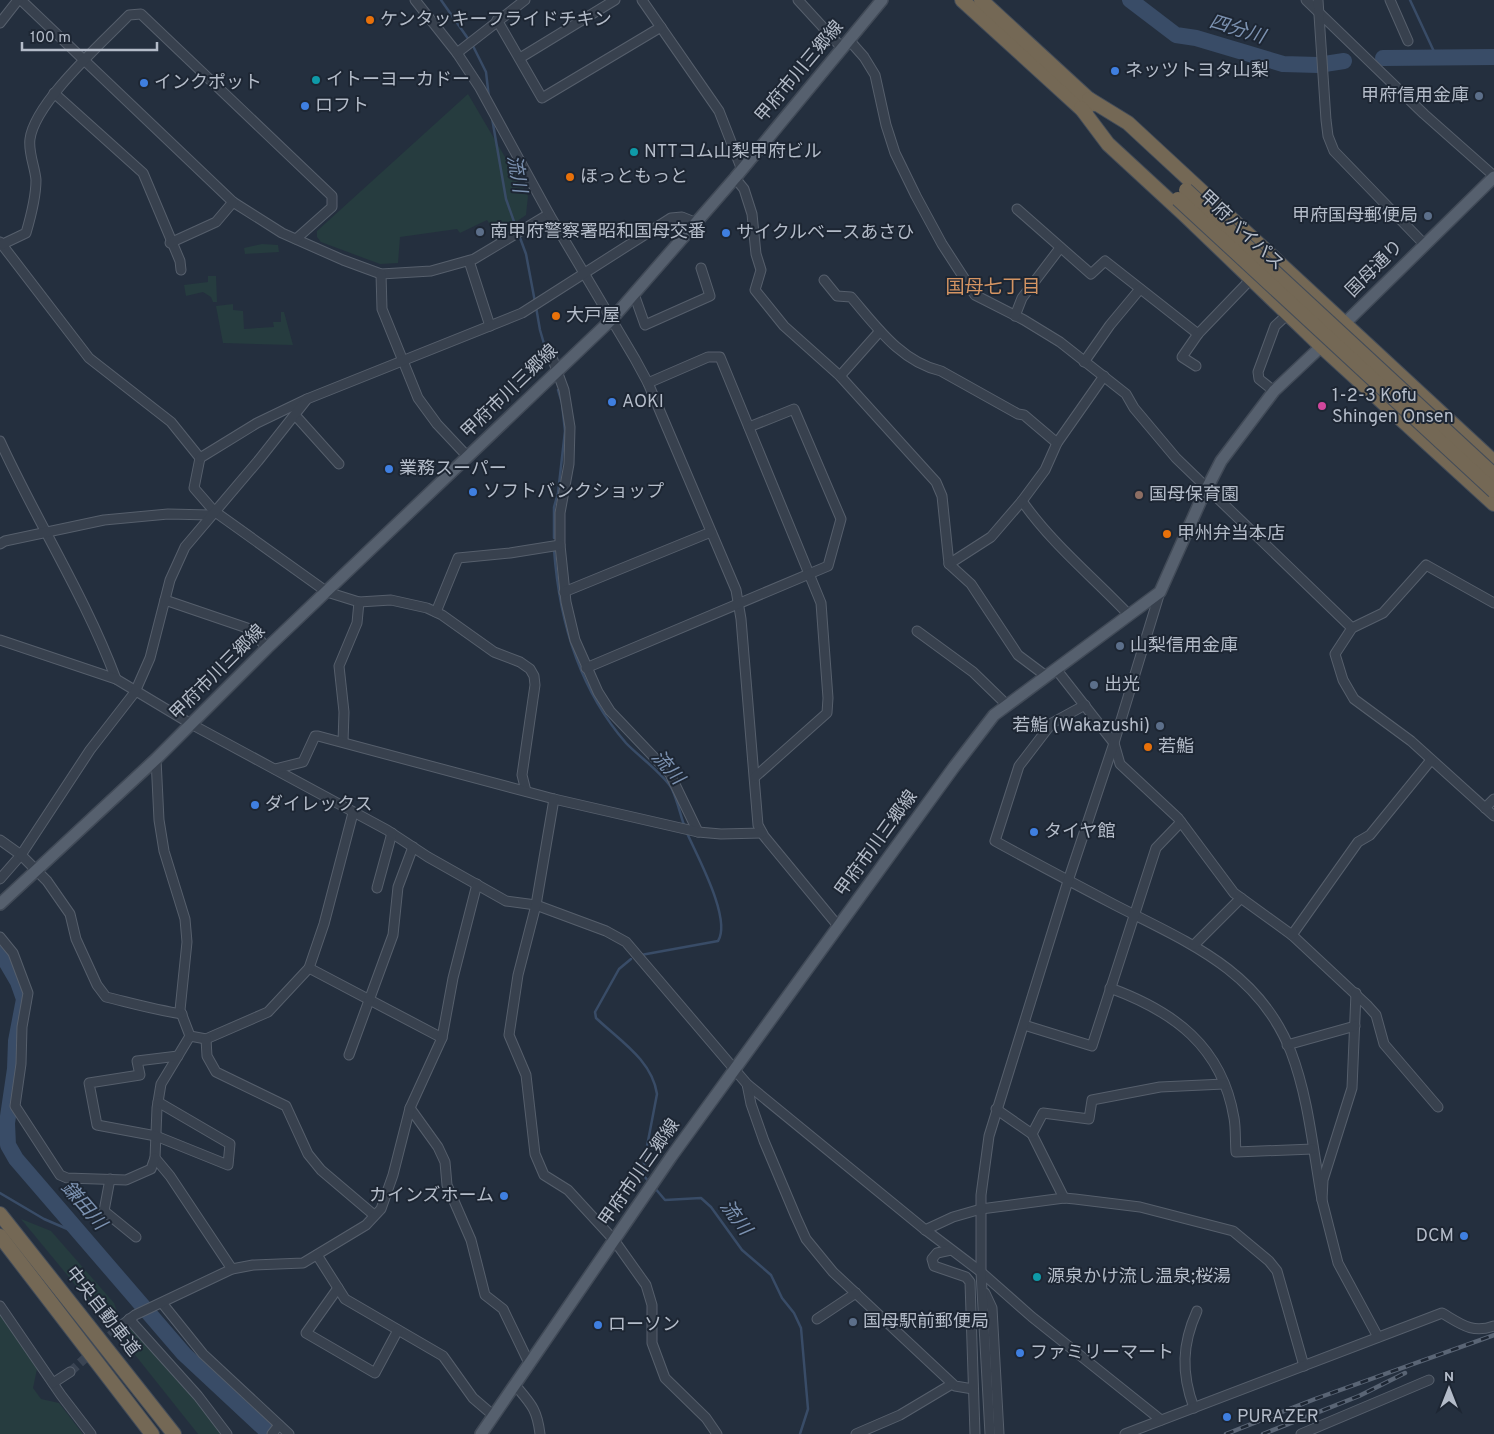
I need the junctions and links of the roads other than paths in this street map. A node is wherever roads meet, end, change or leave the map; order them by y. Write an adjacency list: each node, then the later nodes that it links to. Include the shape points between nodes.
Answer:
1 (20, 0): 15 (street); 21 (street)
2 (414, 0): 19 (street)
3 (525, 0): 14 (street)
4 (615, 0): 20 (street)
5 (642, 0): 16 (street)
6 (798, 0): 18 (street)
7 (882, 0): 18 (main road, 甲府市川三郷線)
8 (962, 0): 23 (highway, 甲府バイパス)
9 (981, 0): 23 (highway, 甲府バイパス)
10 (1306, 0): 13 (street)
11 (1318, 0): 13 (street)
12 (1390, 0): 17 (street)
13 (1318, 11): 25 (street, via 1424,114); 34 (street, via 1326,120 1334,151)
14 (497, 20): 19 (street); 20 (street)
15 (0, 23)
16 (661, 27): 20 (street, via 542,98); 24 (street, via 719,111)
17 (1408, 41)
18 (846, 44): 24 (main road, 甲府市川三郷線); 46 (street, via 864,57 875,75 895,153 942,244 975,295)
19 (457, 53): 29 (street, via 480,88)
20 (520, 58)
21 (86, 60): 22 (street); 27 (street); 31 (street, via 129,15 141,14 332,196 332,207)
22 (54, 93): 32 (street, via 39,113 30,139 36,180 26,233); 33 (street, via 143,173)
23 (1085, 103): 26 (highway, 甲府バイパス); 41 (highway, via 1108,144); 48 (highway, via 1128,123)
24 (739, 174): 30 (main road, 甲府市川三郷線); 57 (street, via 752,214 761,270 755,290 784,326)
25 (1494, 176): 34 (main road, 国母通り)
26 (1182, 194): 70 (highway, 甲府バイパス, bridge); 72 (highway, 甲府バイパス, bridge)
27 (233, 202): 31 (street); 33 (street, via 216,222)
28 (1017, 210): 35 (street)
29 (549, 214): 36 (street); 39 (street)
30 (698, 223): 39 (street, via 671,218); 44 (main road, 甲府市川三郷線)
31 (296, 239): 40 (street)
32 (2, 243): 67 (street, via 89,358 171,422)
33 (170, 243): 38 (street, via 180,261)
34 (1425, 244): 48 (main road, 国母通り)
35 (1060, 248): 43 (street, via 1091,274 1104,261); 46 (street, via 1022,298)
36 (469, 261): 40 (street, via 432,271); 49 (street)
37 (701, 268): 44 (street, via 710,296 645,324)
38 (180, 270)
39 (585, 273): 47 (street); 49 (street, via 522,313)
40 (381, 274): 53 (street, via 382,309)
41 (1251, 279): 45 (highway); 51 (street)
42 (824, 280): 50 (street, via 837,296 851,297)
43 (1140, 289): 51 (street); 54 (street)
44 (634, 294): 47 (main road, 甲府市川三郷線)
45 (1289, 313): 52 (highway); 60 (street, via 1275,326 1258,372 1259,379)
46 (1015, 316): 54 (street, via 1060,342)
47 (612, 319): 55 (main road, 甲府市川三郷線); 59 (street)
48 (1345, 324): 52 (main road, 甲府市川三郷線); 68 (highway)
49 (490, 326): 53 (street)
50 (880, 331): 57 (street); 65 (street, via 910,359 941,371 1018,414 1024,414)
51 (1198, 334): 56 (street, via 1182,357)
52 (1321, 346): 60 (main road, 甲府市川三郷線); 74 (highway)
53 (402, 361): 61 (street); 66 (street, via 418,398)
54 (1084, 362): 58 (street)
55 (555, 365): 66 (main road, 甲府市川三郷線); 79 (street, via 564,390 570,427 569,464 560,513)
56 (1196, 366)
57 (840, 376): 80 (street, via 936,482 942,496)
58 (1104, 376): 65 (street); 71 (street, via 1126,394 1176,458)
59 (648, 383): 63 (street, via 708,357 720,357); 76 (street)
60 (1274, 391): 71 (main road, 甲府市川三郷線, via 1221,461)
61 (307, 399): 62 (street); 67 (street, via 256,423)
62 (295, 415): 69 (street); 75 (street)
63 (749, 428): 81 (street); 81 (street, via 794,409 841,519 828,566)
64 (0, 441): 77 (street)
65 (1058, 443): 73 (street, via 1045,470)
66 (468, 457): 82 (main road, 甲府市川三郷線)
67 (200, 458): 75 (street, via 194,488)
68 (1494, 462)
69 (339, 464)
70 (1494, 475)
71 (1207, 488): 84 (main road, 甲府市川三郷線); 91 (street)
72 (1494, 491)
73 (1022, 501): 80 (street, via 991,537); 90 (street, via 1067,556)
74 (1494, 504)
75 (212, 513): 77 (street, via 104,520); 82 (street); 85 (street, via 185,547)
76 (711, 532): 83 (street); 87 (street)
77 (45, 534): 78 (street); 97 (street, via 89,613)
78 (0, 544)
79 (560, 545): 83 (street); 89 (street, via 458,558)
80 (949, 564): 96 (street, via 971,584 1018,655)
81 (810, 574): 87 (street); 107 (street, via 821,603 829,707 822,718)
82 (327, 592): 86 (street); 94 (main road, 甲府市川三郷線)
83 (564, 592): 95 (street, via 574,640)
84 (1160, 592): 90 (main road, 甲府市川三郷線); 103 (street)
85 (165, 600): 94 (street, via 250,629); 98 (street, via 150,658)
86 (359, 602): 89 (street, via 391,600); 102 (street, via 357,623 339,666 344,712)
87 (739, 603): 95 (street); 107 (street)
88 (1494, 603): 91 (street, via 1426,565 1383,613)
89 (436, 612): 108 (street, via 494,652 520,662 534,676 535,696 522,775)
90 (1129, 616): 96 (main road, 甲府市川三郷線)
91 (1352, 628): 105 (street, via 1334,654 1354,699)
92 (917, 631): 99 (street, via 973,672)
93 (0, 640): 97 (street)
94 (267, 648): 101 (main road, 甲府市川三郷線)
95 (586, 668): 115 (street, via 610,711 670,774)
96 (1051, 673): 99 (main road, 甲府市川三郷線); 100 (street)
97 (116, 679): 98 (street)
98 (135, 692): 101 (street); 120 (street, via 90,750)
99 (1007, 705): 130 (main road, 甲府市川三郷線, via 994,715 954,767)
100 (1085, 705): 103 (street); 123 (street, via 1052,723 1019,766 995,841)
101 (191, 724): 104 (main road, 甲府市川三郷線); 106 (street)
102 (343, 742): 106 (street, via 315,736 303,762); 108 (street)
103 (1114, 743): 114 (street, via 1120,764); 123 (street)
104 (156, 759): 121 (main road, 甲府市川三郷線); 138 (street, via 164,850 185,919)
105 (1431, 760): 111 (street); 131 (street, via 1370,835 1358,842)
106 (275, 769): 112 (street)
107 (755, 777): 117 (street, via 758,824)
108 (526, 791): 109 (street)
109 (554, 799): 115 (street); 128 (street)
110 (1494, 799): 111 (street)
111 (1485, 808): 113 (street)
112 (353, 813): 116 (street); 134 (street)
113 (1494, 816)
114 (1181, 822): 126 (street, via 1228,886); 129 (street, via 1156,848)
115 (695, 832): 117 (street)
116 (392, 833): 119 (street); 125 (street)
117 (762, 833): 130 (street)
118 (0, 840): 120 (street)
119 (413, 847): 124 (street); 137 (street, via 398,887 393,935)
120 (21, 855): 121 (street); 122 (street)
121 (37, 870): 127 (main road, 甲府市川三郷線); 138 (street, via 70,914 76,939 106,997)
122 (0, 879)
123 (1068, 881): 129 (street); 139 (street)
124 (477, 884): 128 (street, via 506,901); 142 (street, via 453,978)
125 (377, 888)
126 (1241, 898): 131 (street); 133 (street)
127 (0, 904)
128 (536, 905): 147 (street, via 606,931 626,942); 167 (street, via 518,975 509,1035 526,1075 535,1154 544,1174 568,1190)
129 (1134, 915): 133 (street); 135 (street)
130 (839, 926): 147 (main road, 甲府市川三郷線)
131 (1292, 935): 136 (street)
132 (0, 937): 158 (street, via 13,953 28,992 15,1106 60,1176)
133 (1194, 945): 144 (street, via 1247,985 1264,1005)
134 (309, 968): 137 (street); 143 (street, via 268,1012)
135 (1110, 988): 139 (street, via 1092,1046); 149 (street, via 1171,1016 1203,1046)
136 (1356, 993): 140 (street); 151 (street, via 1376,1014 1384,1044)
137 (369, 999): 142 (street); 145 (street)
138 (182, 1014): 141 (street)
139 (1024, 1025): 153 (street)
140 (1355, 1026): 144 (street); 160 (street, via 1352,1088 1323,1180)
141 (190, 1036): 143 (street); 146 (street)
142 (442, 1038): 152 (street)
143 (206, 1039): 163 (street, via 207,1056 216,1072 286,1106 308,1154 321,1170)
144 (1288, 1045): 156 (street, via 1301,1084)
145 (349, 1055)
146 (178, 1056): 150 (street, via 161,1084); 155 (street, via 137,1061 140,1075 89,1083 97,1125)
147 (734, 1071): 148 (street); 167 (main road, 甲府市川三郷線)
148 (747, 1084): 164 (street); 174 (street, via 750,1104 764,1141 806,1239 827,1266)
149 (1224, 1084): 154 (street, via 1160,1087 1092,1100 1089,1119 1043,1113); 156 (street, via 1234,1119 1236,1152)
150 (158, 1102): 155 (street); 155 (street, via 230,1144 228,1165)
151 (1438, 1107)
152 (410, 1108): 163 (street, via 393,1174 380,1209); 182 (street, via 445,1162 447,1185 471,1240 485,1295 503,1309)
153 (996, 1109): 154 (street); 161 (street, via 982,1181)
154 (1032, 1134): 159 (street)
155 (156, 1136): 157 (street)
156 (1312, 1149): 160 (street)
157 (155, 1158): 158 (street, via 150,1168 137,1176 126,1180); 170 (street)
158 (110, 1179): 166 (street, via 104,1211)
159 (1064, 1198): 161 (street); 183 (street, via 1140,1207 1233,1231 1270,1261 1277,1271)
160 (1322, 1200): 181 (street, via 1338,1263)
161 (981, 1209): 164 (street); 171 (street)
162 (0, 1214): 198 (highway, 中央自動車道)
163 (374, 1215): 169 (street, via 366,1225)
164 (925, 1230): 168 (street)
165 (0, 1236): 197 (highway, 中央自動車道)
166 (136, 1237)
167 (614, 1240): 182 (main road, 甲府市川三郷線); 195 (street, via 646,1285 652,1305 652,1343 665,1378 706,1418)
168 (951, 1250): 171 (street); 189 (street, via 936,1253 932,1259 934,1266 966,1276 970,1282)
169 (317, 1256): 170 (street, via 303,1263); 172 (street)
170 (232, 1269): 175 (street)
171 (982, 1272): 173 (street); 192 (street, via 1032,1318)
172 (338, 1288): 180 (street, via 345,1299); 180 (street, via 306,1333 375,1373)
173 (983, 1288): 206 (street); 207 (street, via 992,1308)
174 (856, 1293): 178 (street); 187 (street)
175 (160, 1304): 193 (street, via 203,1354); 199 (street, via 129,1320 198,1396)
176 (0, 1306): 186 (street)
177 (1197, 1311): 190 (street, via 1186,1339 1184,1355)
178 (817, 1318)
179 (1494, 1326): 181 (street, via 1482,1330 1467,1327 1442,1313)
180 (398, 1330): 191 (street, via 443,1356 473,1398)
181 (1378, 1337): 183 (street)
182 (529, 1364): 188 (main road, 甲府市川三郷線)
183 (1304, 1366): 190 (street)
184 (70, 1372): 186 (street)
185 (1429, 1380): 209 (street)
186 (53, 1383): 196 (street)
187 (952, 1384): 189 (street); 194 (street)
188 (515, 1386): 191 (main road, 甲府市川三郷線); 203 (street, via 539,1418)
189 (973, 1389): 205 (street)
190 (1194, 1408): 192 (street)
191 (494, 1416): 202 (main road, 甲府市川三郷線)
192 (1160, 1420): 208 (street)
193 (279, 1425): 200 (street); 201 (street)
194 (870, 1431): 204 (street)
195 (714, 1433)
196 (91, 1434)
197 (152, 1434)
198 (174, 1434)
199 (227, 1434)
200 (272, 1434)
201 (289, 1434)
202 (481, 1434)
203 (540, 1434)
204 (856, 1434)
205 (975, 1434)
206 (990, 1434)
207 (999, 1434)
208 (1125, 1434)
209 (1301, 1434)

